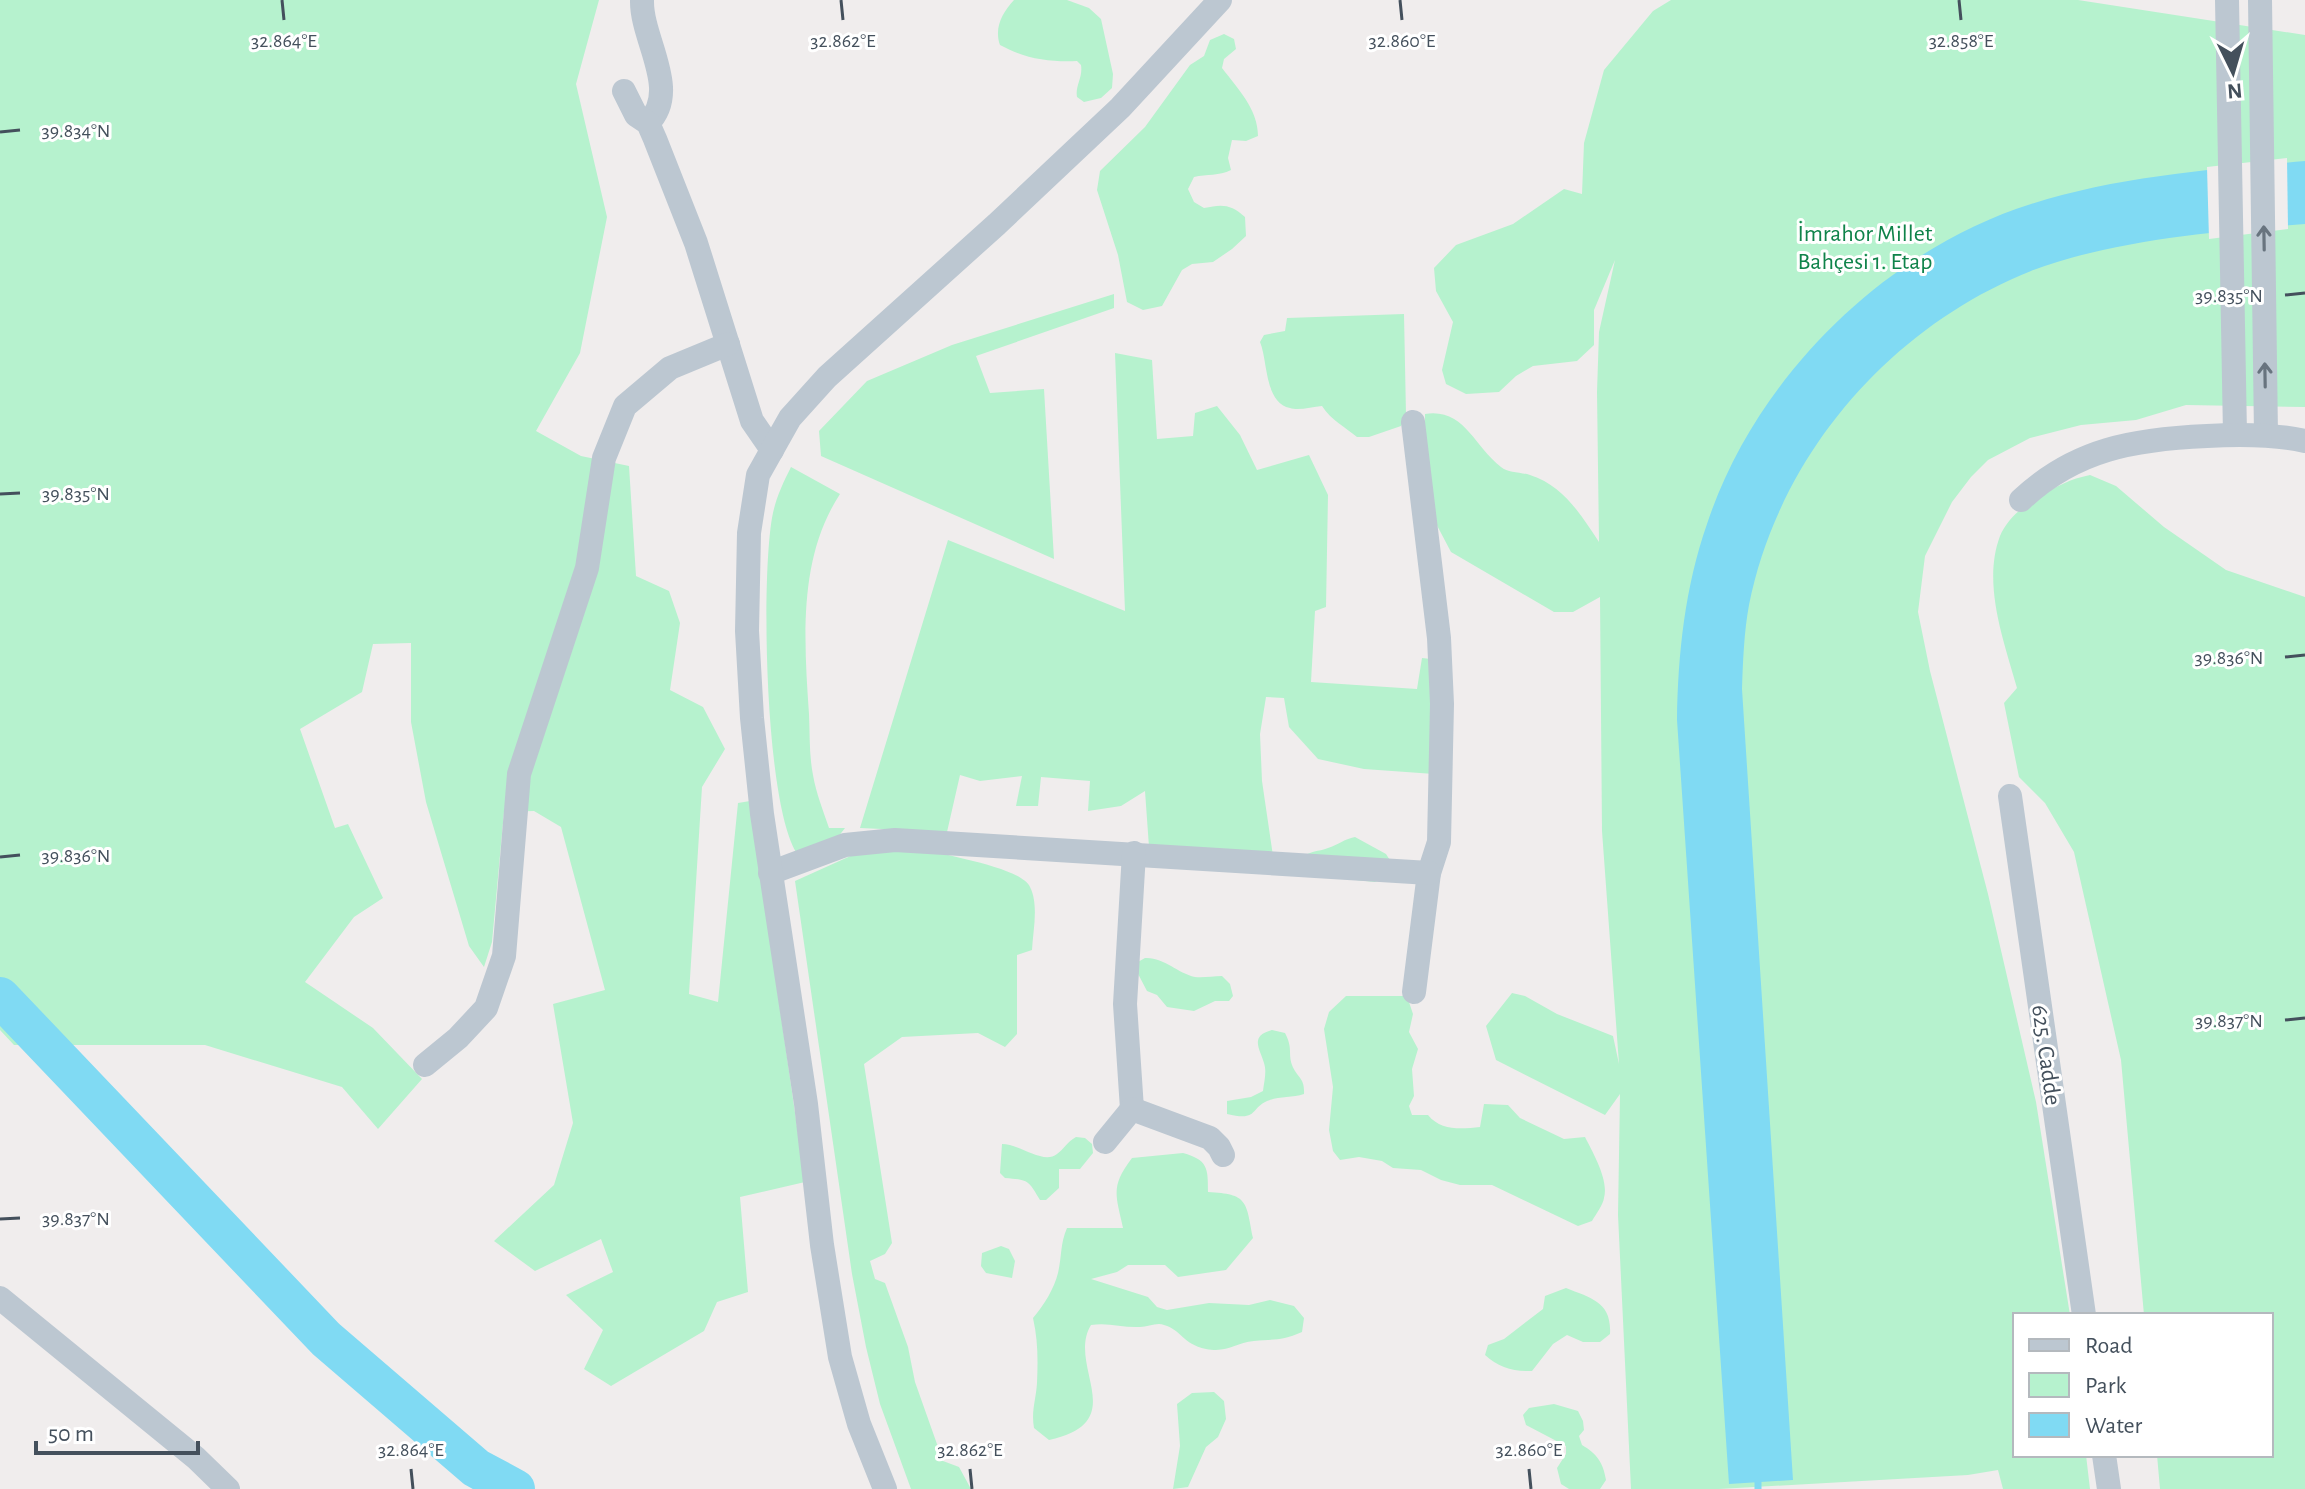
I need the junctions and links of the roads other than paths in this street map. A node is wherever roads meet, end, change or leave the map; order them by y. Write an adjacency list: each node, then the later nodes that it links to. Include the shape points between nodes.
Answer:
1 (642, 0): 6 (street, via 662,95 660,112)
2 (1220, 0): 12 (street, via 1120,108 827,377 790,418)
3 (2227, 0): 9 (street)
4 (2260, 0): 10 (street, one-way to 4)
5 (624, 91): 6 (street, via 636,115)
6 (648, 123): 7 (street, via 696,243)
7 (728, 344): 12 (street, via 752,421); 19 (street, via 670,368 625,406 604,458 587,568 519,774 504,956 486,1008)
8 (1413, 422): 17 (street, via 1442,704 1441,817)
9 (2235, 434): 10 (street); 13 (street, via 2152,440 2099,451 2053,473)
10 (2266, 435): 11 (street)
11 (2305, 441)
12 (772, 450): 16 (street, via 758,475 749,533 747,631)
13 (2021, 500)
14 (2010, 796): 24 (street, 625. Cadde)
15 (1134, 853): 16 (street, via 869,841); 17 (street); 20 (street, via 1125,1004)
16 (770, 873): 27 (street, via 840,1357)
17 (1429, 873): 18 (street)
18 (1414, 992)
19 (425, 1065)
20 (1132, 1109): 21 (street); 22 (street, via 1210,1138)
21 (1105, 1142)
22 (1223, 1155)
23 (0, 1298): 26 (street)
24 (2084, 1313)
25 (2104, 1457): 28 (street)
26 (228, 1489)
27 (885, 1489)
28 (2109, 1489)

